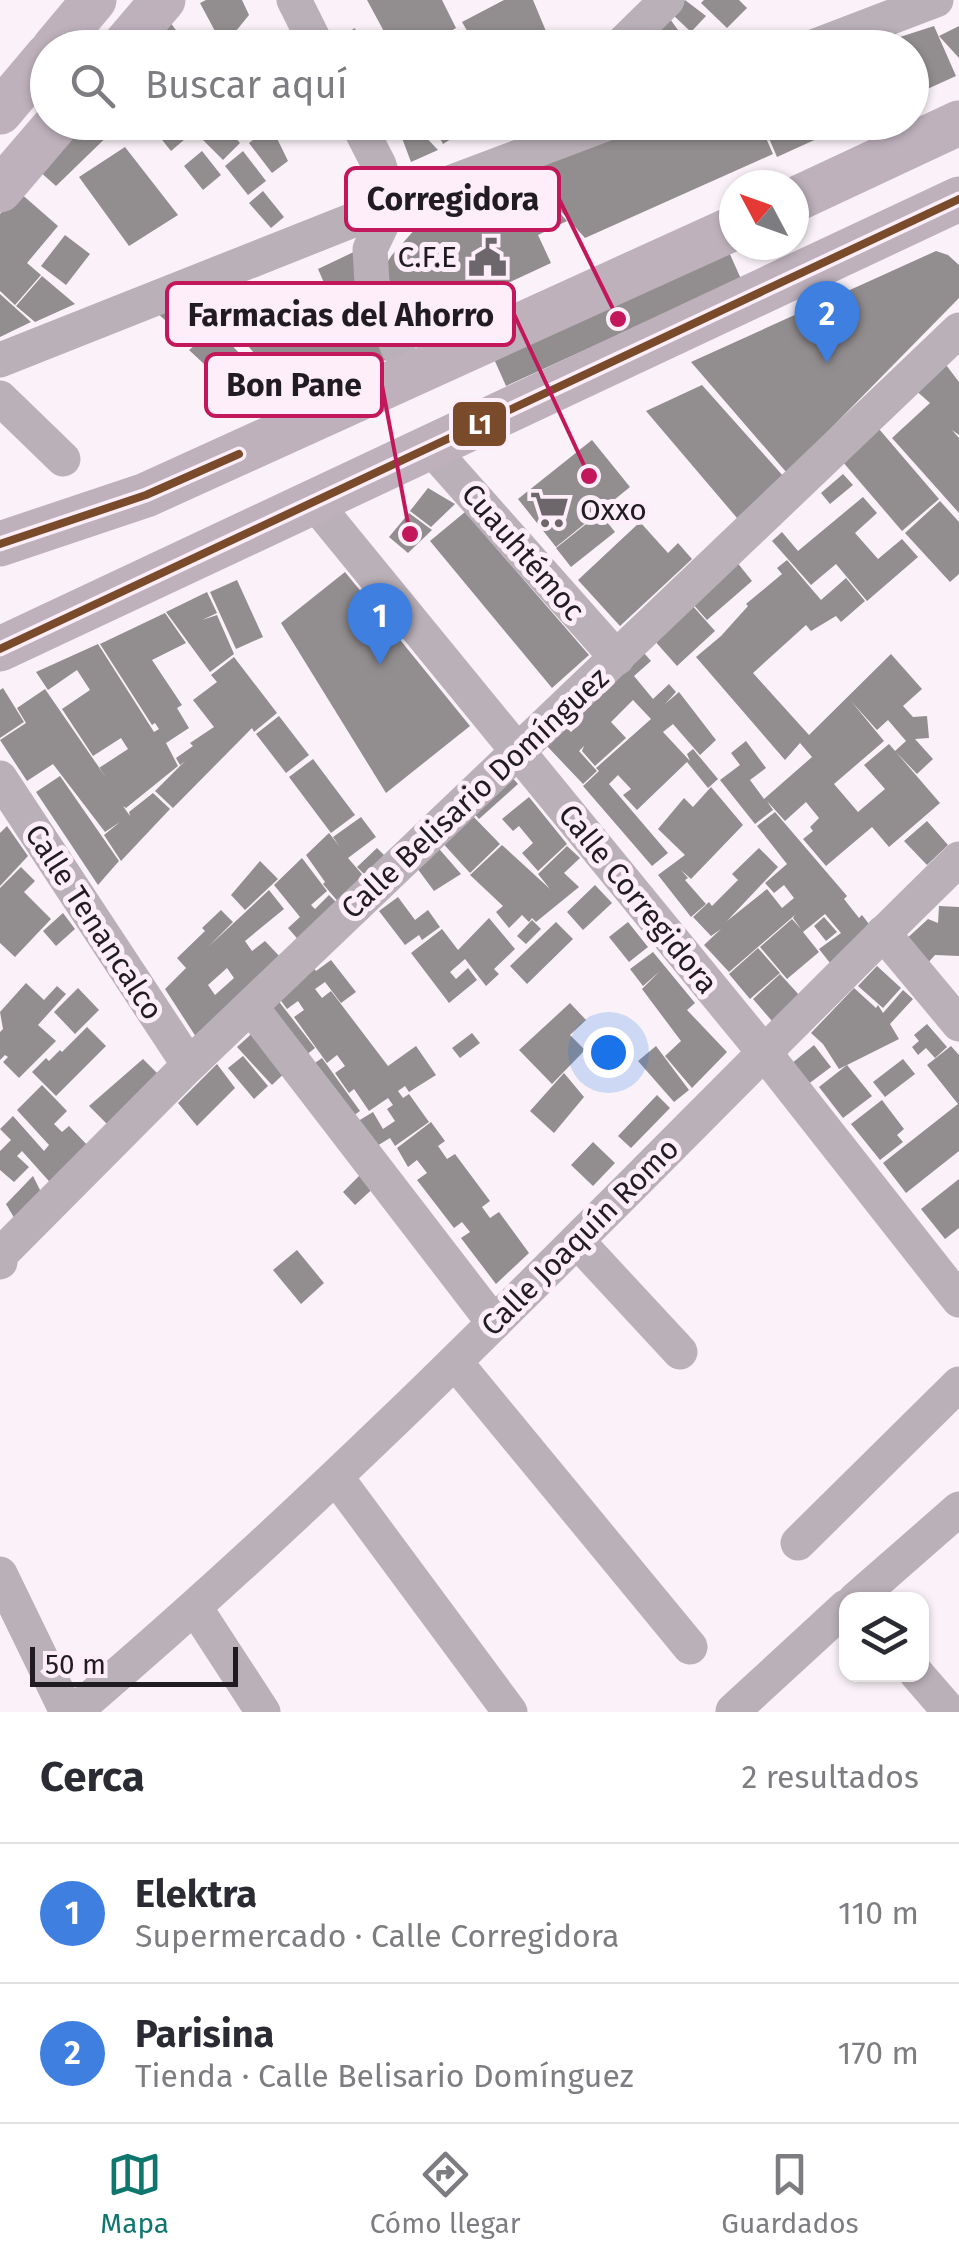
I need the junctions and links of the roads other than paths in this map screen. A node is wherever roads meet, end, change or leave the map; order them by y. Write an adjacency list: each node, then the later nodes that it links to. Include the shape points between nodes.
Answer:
1 (94, 0): 6 (main road)
2 (162, 0): 7 (main road)
3 (294, 0): 8 (street)
4 (667, 0): 9 (street)
5 (936, 0): 10 (street)
6 (69, 30)
7 (137, 30)
8 (309, 30)
9 (636, 30)
10 (857, 30)
11 (30, 74): 12 (main road)
12 (2, 104)
13 (959, 124): 14 (main road)
14 (929, 138)
15 (43, 140): 21 (main road)
16 (366, 140): 24 (street)
17 (529, 140): 20 (street)
18 (565, 140): 20 (street)
19 (924, 140): 22 (main road)
20 (510, 161): 24 (street)
21 (0, 190)
22 (809, 193)
23 (959, 199): 30 (main road)
24 (391, 205): 27 (street, via 370,249 372,283); 28 (street)
25 (719, 235): 33 (main road, via 146,495)
26 (959, 330): 35 (street, Calle Belisario Domínguez)
27 (398, 348)
28 (0, 360)
29 (0, 398): 31 (street)
30 (430, 446): 32 (main road); 35 (street, Cuauhtémoc)
31 (63, 459)
32 (313, 501): 34 (main road); 36 (street, Calle Corregidora)
33 (0, 544)
34 (0, 649)
35 (617, 658): 36 (street, Calle Belisario Domínguez)
36 (517, 750): 41 (street, Calle Belisario Domínguez); 43 (street, Calle Corregidora)
37 (0, 778): 44 (street, Calle Tenancalco)
38 (959, 859): 39 (street, Calle Joaquín Romo)
39 (884, 933): 40 (street); 43 (street, Calle Joaquín Romo)
40 (944, 986): 42 (street)
41 (251, 1006): 44 (street, Calle Belisario Domínguez); 48 (street)
42 (959, 1024)
43 (763, 1052): 45 (street, Calle Joaquín Romo); 47 (street, Calle Corregidora)
44 (189, 1065): 46 (street, Calle Belisario Domínguez)
45 (578, 1242): 48 (street, Calle Joaquín Romo); 49 (street)
46 (0, 1262)
47 (959, 1300)
48 (494, 1323): 50 (street, Calle Joaquín Romo)
49 (680, 1352)
50 (455, 1362): 52 (street, Calle Joaquín Romo); 59 (street)
51 (959, 1384): 54 (street)
52 (336, 1477): 57 (street, Calle Joaquín Romo); 64 (street)
53 (959, 1509): 56 (street)
54 (798, 1543)
55 (0, 1574): 62 (street)
56 (863, 1592)
57 (196, 1609): 62 (street, Calle Joaquín Romo); 63 (street)
58 (839, 1613): 61 (street)
59 (690, 1647)
60 (924, 1682): 65 (street)
61 (733, 1711)
62 (71, 1712)
63 (263, 1712)
64 (510, 1712)
65 (950, 1712)

